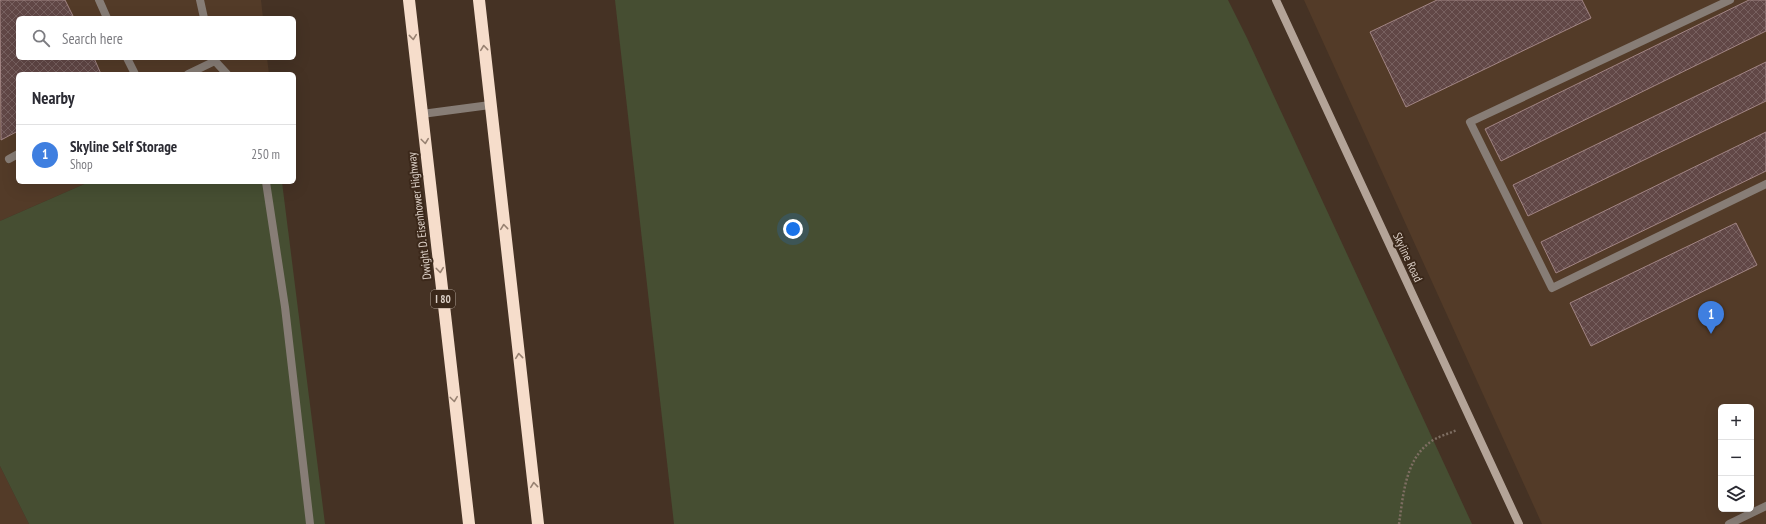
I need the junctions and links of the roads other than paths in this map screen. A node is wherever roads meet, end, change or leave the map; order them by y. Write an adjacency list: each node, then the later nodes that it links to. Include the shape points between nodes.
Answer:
1 (98, 0): 7 (lane)
2 (200, 0): 8 (lane)
3 (409, 0): 15 (highway, Dwight D. Eisenhower Highway / I 80, one-way to 15)
4 (479, 0): 14 (highway, one-way to 4)
5 (1276, 0): 24 (main road, Skyline Road)
6 (1730, 0): 19 (lane, via 1470,122 1552,288)
7 (106, 16)
8 (204, 16)
9 (128, 60): 11 (lane)
10 (215, 60): 12 (lane); 13 (lane)
11 (134, 72)
12 (192, 72)
13 (225, 72)
14 (490, 105): 15 (lane); 23 (highway, one-way to 14)
15 (422, 114): 22 (highway, Dwight D. Eisenhower Highway / I 80, one-way to 22)
16 (16, 155): 17 (lane)
17 (9, 159)
18 (266, 184): 21 (lane, via 285,307)
19 (1766, 184)
20 (1766, 506): 25 (lane)
21 (310, 524)
22 (469, 524)
23 (538, 524)
24 (1519, 524)
25 (1730, 524)

